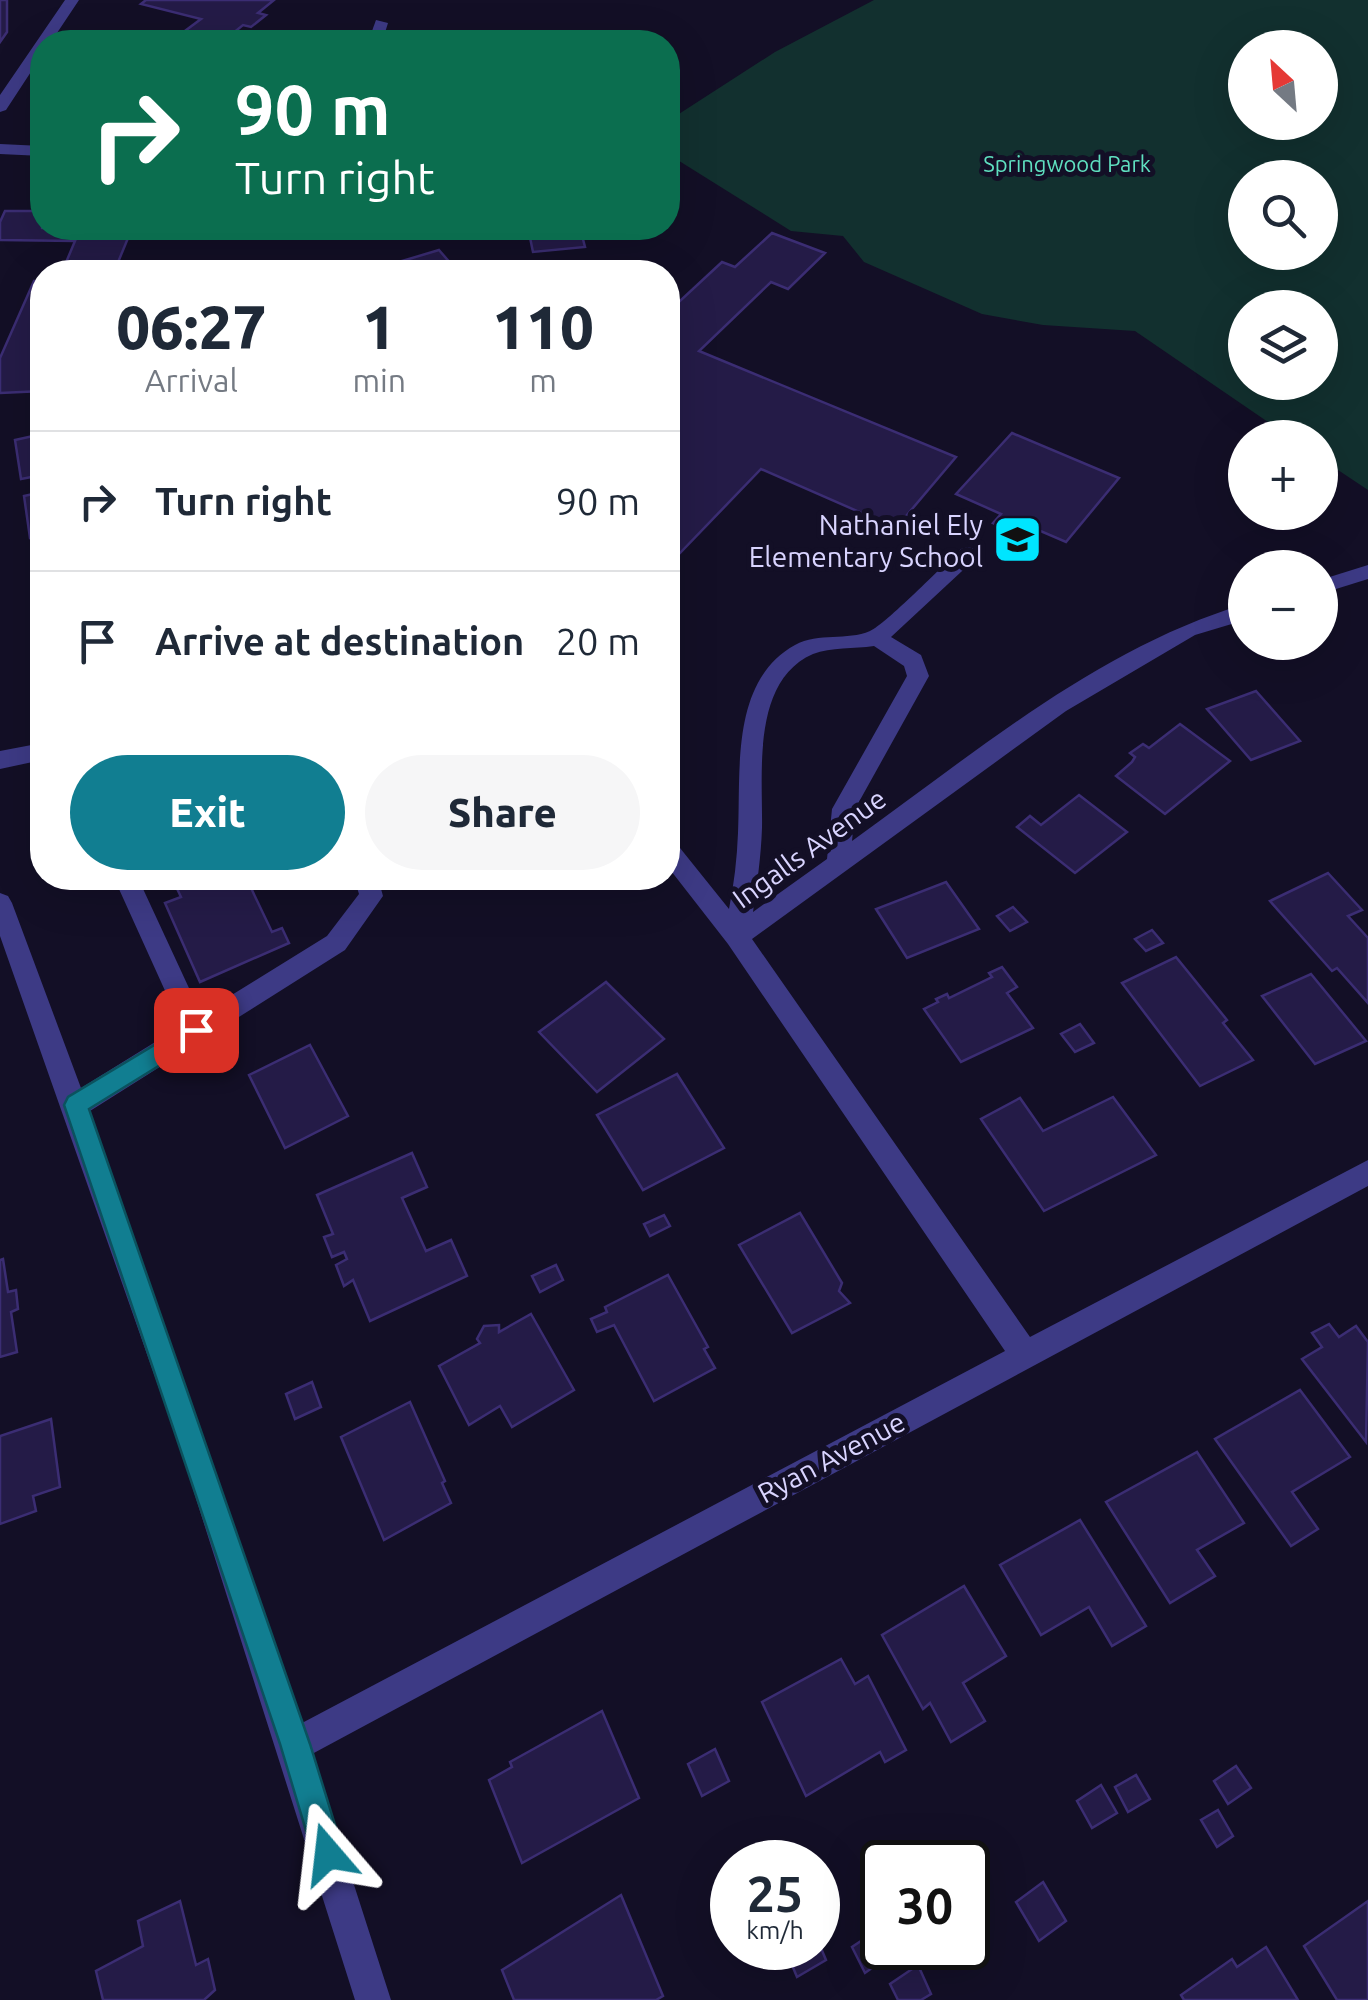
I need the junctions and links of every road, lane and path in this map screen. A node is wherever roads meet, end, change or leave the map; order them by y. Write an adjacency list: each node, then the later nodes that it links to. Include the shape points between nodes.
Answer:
1 (72, 0): 3 (street)
2 (381, 23): 4 (street)
3 (52, 30)
4 (379, 30)
5 (30, 62): 6 (street)
6 (0, 107)
7 (0, 149): 8 (street)
8 (30, 150)
9 (968, 554): 13 (street)
10 (1368, 572): 11 (street)
11 (1338, 581)
12 (1228, 617): 17 (street, Ingalls Avenue, via 1188,630 1058,705)
13 (877, 638): 17 (street, via 913,661 918,676 844,809); 21 (street, via 803,649 761,699 750,750 750,851)
14 (30, 754): 15 (street)
15 (0, 760)
16 (680, 865): 21 (street)
17 (838, 865): 21 (street, Ingalls Avenue)
18 (132, 890): 22 (street)
19 (369, 890): 22 (street, via 336,943)
20 (0, 903): 23 (street)
21 (738, 937): 25 (street, Ingalls Avenue)
22 (196, 1030): 23 (street)
23 (76, 1105): 26 (street)
24 (1368, 1172): 25 (street, Ryan Avenue)
25 (1024, 1353): 26 (street, Ryan Avenue)
26 (295, 1744): 27 (street)
27 (373, 2000)

